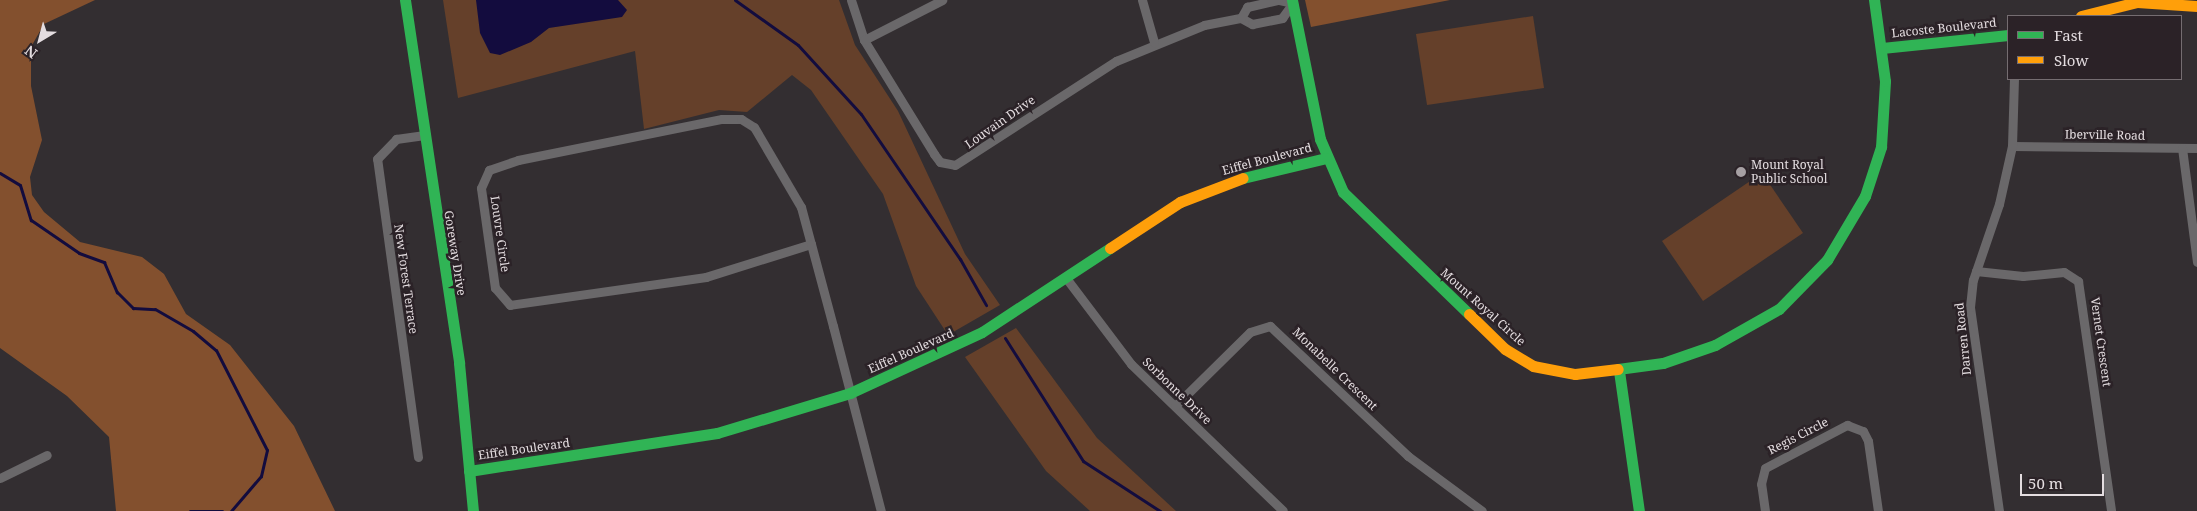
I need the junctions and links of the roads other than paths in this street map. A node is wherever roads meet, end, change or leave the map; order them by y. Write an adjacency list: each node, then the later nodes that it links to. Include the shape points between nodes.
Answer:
1 (406, 0): 17 (street, Goreway Drive)
2 (851, 0): 13 (street, Louvain Drive)
3 (942, 0): 13 (street)
4 (1142, 0): 14 (street)
5 (1278, 0): 8 (street, Louvain Drive); 11 (street, Louvain Drive, via 1247,7)
6 (1874, 0): 15 (street, Mount Royal Circle)
7 (2138, 1): 9 (street); 10 (street)
8 (1292, 2): 11 (street, Louvain Drive, via 1282,18 1252,24); 21 (street, Mount Royal Circle)
9 (2197, 6)
10 (2086, 15)
11 (1241, 18): 14 (street, Louvain Drive)
12 (2007, 35): 15 (street, Lacoste Boulevard)
13 (864, 40): 14 (street, Louvain Drive, via 934,154 940,162 955,165 1091,75)
14 (1154, 42)
15 (1882, 48): 26 (street, Mount Royal Circle, via 1885,113 1881,147 1865,196 1827,260 1779,308 1731,338 1686,357)
16 (2014, 80): 18 (street, Darren Road)
17 (423, 135): 30 (street, New Forest Terrace, via 396,139 377,159); 31 (street, Goreway Drive, via 459,363)
18 (2012, 146): 19 (street, Iberville Road); 24 (street, Darren Road, via 2000,204)
19 (2182, 148): 20 (street, Iberville Road); 23 (street)
20 (2197, 148)
21 (1326, 158): 25 (street, Eiffel Boulevard, via 1249,176 1180,202); 26 (street, Mount Royal Circle, via 1354,204 1505,349 1548,371)
22 (811, 244): 22 (street, Louvre Circle, via 787,177 754,128 741,119 498,165 483,177 480,188 495,288 510,305 706,277); 27 (street, Louvre Circle)
23 (2197, 262)
24 (1976, 271): 40 (street, Darren Road, via 1970,307); 41 (street, Vernet Crescent, via 2024,276 2064,272 2078,280)
25 (1066, 278): 27 (street, Eiffel Boulevard, via 982,332); 28 (street, Sorbonne Drive, via 1120,351)
26 (1619, 371): 37 (street)
27 (850, 393): 31 (street, Eiffel Boulevard, via 710,434); 34 (street, Louvre Circle)
28 (1175, 406): 35 (street, Sorbonne Drive); 36 (street, Monabelle Crescent, via 1256,327 1270,326 1408,456 1466,495)
29 (47, 455): 32 (street)
30 (418, 458)
31 (469, 471): 33 (street, Goreway Drive)
32 (0, 478)
33 (473, 511)
34 (881, 511)
35 (1283, 511)
36 (1482, 511)
37 (1639, 511)
38 (1765, 511): 39 (street, Regis Circle, via 1761,484 1765,468 1847,425 1863,431 1868,441)
39 (1878, 511)
40 (1998, 511)
41 (2111, 511)

